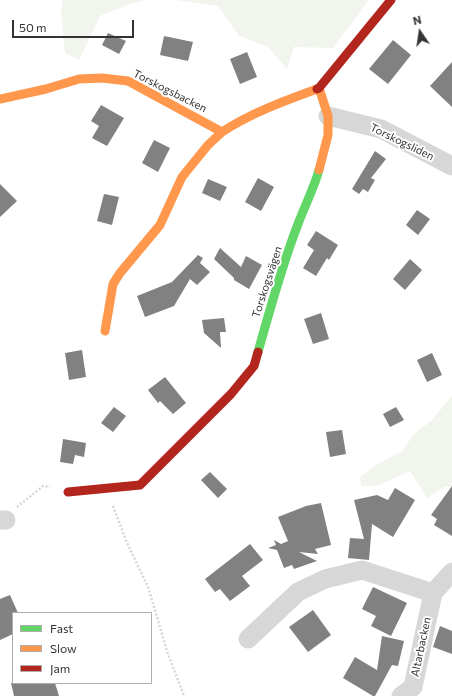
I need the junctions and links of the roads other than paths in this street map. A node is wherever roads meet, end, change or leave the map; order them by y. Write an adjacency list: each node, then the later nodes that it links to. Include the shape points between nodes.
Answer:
1 (391, 0): 2 (street)
2 (319, 88): 4 (street, Torskogsvägen); 5 (street, via 273,104)
3 (0, 99): 5 (street, Torskogsbacken, via 79,79 128,81)
4 (328, 116): 6 (street, Torskogsliden, via 381,129); 8 (street, Torskogsvägen, via 328,134 316,181 293,239 254,366 231,394 140,485)
5 (222, 132): 7 (street, via 182,177 160,225 113,284)
6 (452, 166)
7 (105, 331)
8 (68, 492)
9 (452, 572): 10 (street)
10 (433, 593): 11 (street, via 362,570 325,579 298,592); 12 (street, Altarbacken, via 413,687)
11 (248, 639)
12 (401, 696)

